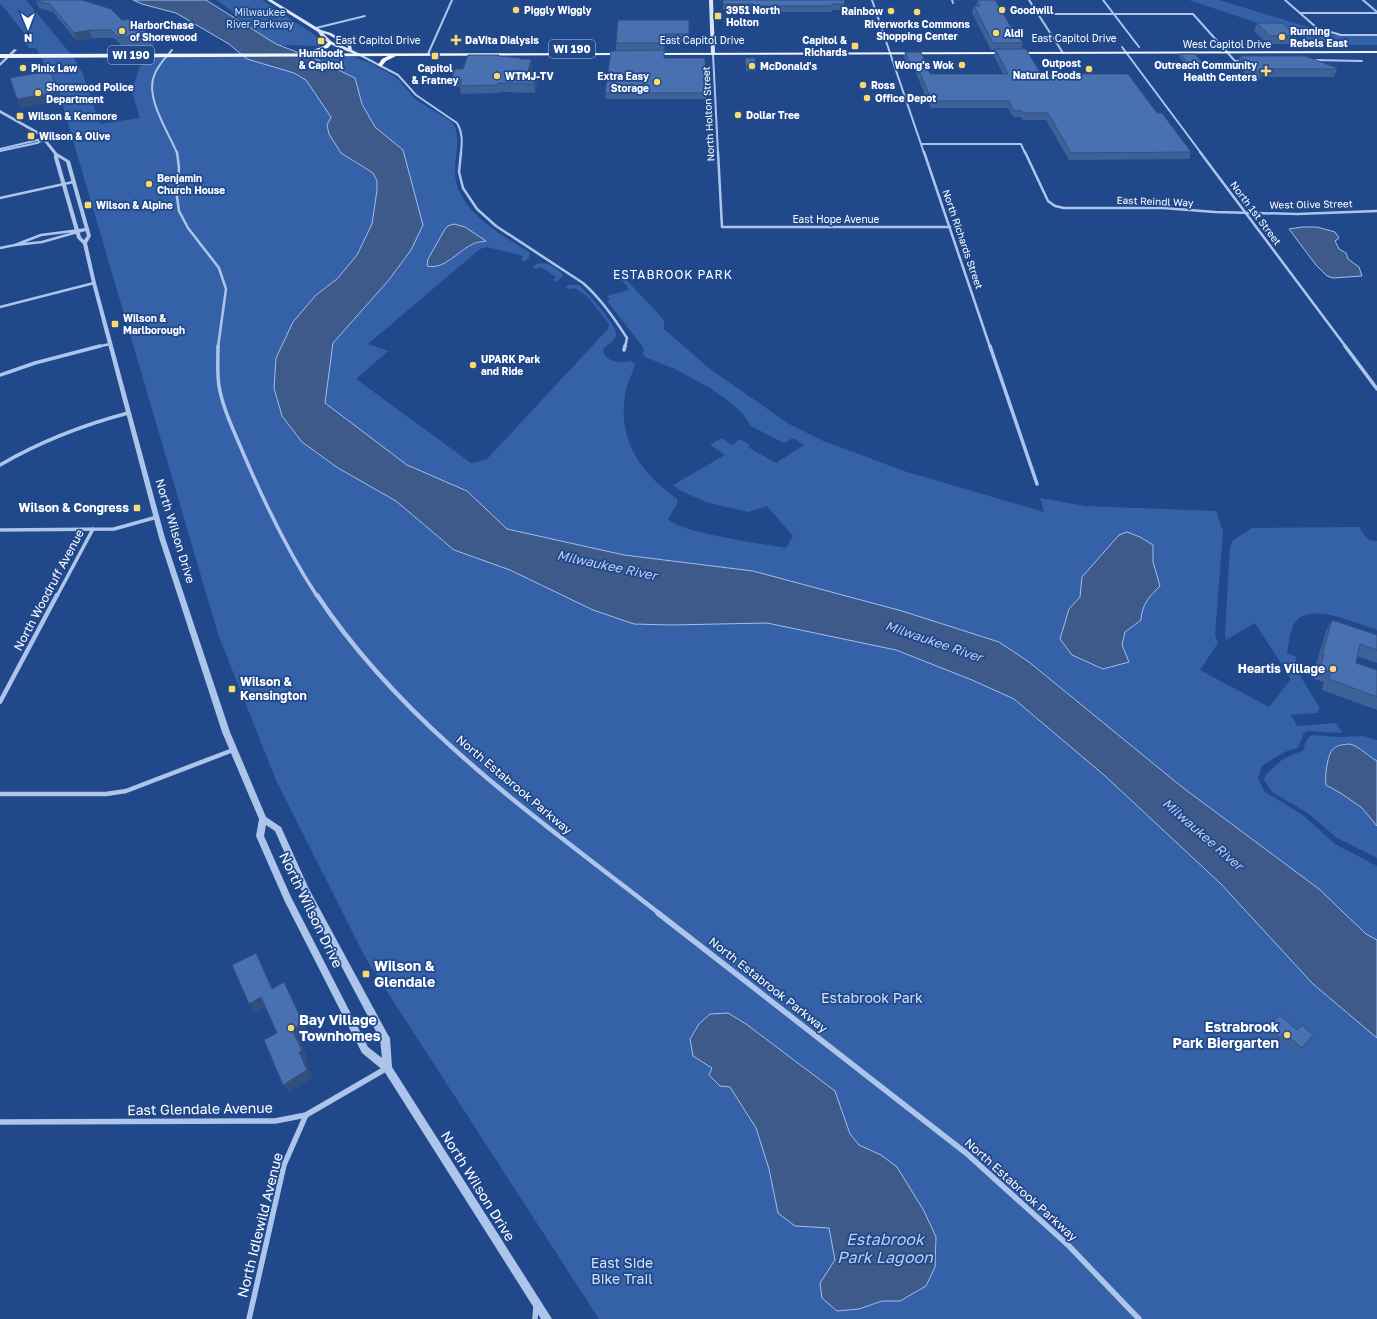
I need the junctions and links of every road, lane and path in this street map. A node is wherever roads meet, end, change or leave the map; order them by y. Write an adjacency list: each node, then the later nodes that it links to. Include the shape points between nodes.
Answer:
1 (269, 0): 14 (main road)
2 (452, 0): 32 (street)
3 (711, 0): 30 (main road, North Holton Street)
4 (872, 0): 31 (street, North Richards Street)
5 (1030, 0): 11 (street)
6 (1104, 0): 12 (street)
7 (1285, 0): 10 (street)
8 (1363, 0): 9 (street)
9 (1377, 12): 10 (street)
10 (1300, 13): 15 (street, via 1315,27 1341,35)
11 (1038, 14): 12 (street); 18 (street)
12 (1114, 14): 20 (street); 21 (street, via 1193,14)
13 (365, 16): 14 (street)
14 (318, 30): 16 (main road); 27 (main road, via 347,44)
15 (1377, 35)
16 (331, 42): 26 (main road, via 326,47); 27 (main road)
17 (1377, 46): 21 (main road, West Capitol Drive)
18 (1059, 47): 19 (main road, East Capitol Drive); 31 (main road, East Capitol Drive); 34 (street)
19 (1122, 47): 20 (main road, East Capitol Drive); 35 (street, North 1st Street)
20 (1139, 47): 21 (main road, West Capitol Drive)
21 (1224, 47): 36 (street)
22 (625, 49): 32 (main road, East Capitol Drive / WI 190)
23 (15, 50): 24 (main road, East Capitol Drive / WI 190); 28 (main road, East Capitol Drive); 43 (street)
24 (107, 50): 25 (main road, East Capitol Drive / WI 190); 40 (main road); 43 (main road, via 25,53)
25 (172, 50): 26 (main road, East Capitol Drive / WI 190); 41 (street, North Estabrook Parkway)
26 (315, 50): 27 (main road, East Capitol Drive / WI 190)
27 (350, 50): 32 (main road, East Capitol Drive / WI 190); 37 (main road)
28 (0, 51)
29 (646, 51): 30 (main road, East Capitol Drive)
30 (713, 51): 31 (main road, East Capitol Drive); 59 (street, North Holton Street)
31 (890, 51): 34 (main road, East Capitol Drive); 51 (street, North Richards Street)
32 (429, 52): 38 (main road, East Capitol Drive / WI 190); 39 (main road, East Capitol Drive / WI 190)
33 (1377, 52): 36 (main road, West Capitol Drive)
34 (1063, 53): 35 (main road, East Capitol Drive)
35 (1126, 53): 36 (main road, West Capitol Drive); 58 (street, North 1st Street)
36 (1228, 53): 44 (street, via 1235,60)
37 (358, 54): 38 (main road, East Capitol Drive / WI 190); 41 (main road, East Capitol Drive / WI 190); 48 (street)
38 (398, 54): 48 (main road, via 384,60)
39 (630, 54)
40 (74, 55): 41 (main road, East Capitol Drive / WI 190); 43 (main road, East Capitol Drive / WI 190)
41 (168, 55): 89 (street, North Estabrook Parkway, via 153,77 153,96 179,159 180,176 176,198 178,209 189,230 216,261 226,289 218,359 220,394 274,524 334,620 385,681 475,769 966,1153 1069,1246)
42 (0, 56): 43 (main road, East Capitol Drive / WI 190)
43 (9, 56): 47 (street)
44 (1249, 60)
45 (1307, 60): 46 (street)
46 (1362, 61)
47 (0, 65)
48 (381, 65): 69 (street, via 398,75 420,99 457,123 462,138 459,172 463,188 477,209 496,226 592,291 627,338)
49 (0, 112): 50 (street, North Wilson Drive, via 25,124)
50 (45, 139): 52 (street); 53 (street, North Wilson Drive)
51 (922, 144): 58 (street, East Reindl Way, via 1021,144 1048,201 1064,208 1163,208); 60 (street, North Richards Street)
52 (0, 150)
53 (56, 154): 54 (street, North Wilson Drive, via 68,161); 55 (street, North Wilson Drive)
54 (73, 182): 55 (street); 61 (street, North Wilson Drive)
55 (64, 185): 56 (street); 62 (street, North Wilson Drive)
56 (0, 198)
57 (1377, 211): 58 (street, West Olive Street)
58 (1245, 213): 71 (street, North 1st Street)
59 (722, 227): 60 (street, East Hope Avenue)
60 (950, 227): 74 (street, North Richards Street)
61 (88, 229): 62 (street); 63 (street, North Wilson Drive, via 89,238)
62 (77, 231): 63 (street, North Wilson Drive, via 79,240); 64 (street); 64 (street, via 24,240)
63 (85, 243): 66 (street, North Wilson Drive)
64 (15, 245): 65 (street)
65 (0, 248)
66 (94, 283): 67 (street); 68 (street, North Wilson Drive)
67 (0, 307)
68 (110, 344): 70 (street, via 35,363); 72 (street, North Wilson Drive)
69 (624, 350)
70 (0, 375)
71 (1377, 389)
72 (128, 413): 73 (street, via 49,438); 75 (street, North Wilson Drive)
73 (0, 465)
74 (1037, 484)
75 (157, 517): 76 (street, via 114,529); 79 (street, North Wilson Drive)
76 (94, 529): 77 (street); 78 (street, North Woodruff Avenue)
77 (0, 530)
78 (0, 702)
79 (233, 750): 80 (street, via 126,791 106,794); 81 (street, North Wilson Drive)
80 (0, 794)
81 (263, 819): 82 (street, North Wilson Drive, via 278,828 306,892 385,1038); 82 (street, North Wilson Drive, via 260,836 288,899 365,1050)
82 (387, 1068): 83 (street, East Glendale Avenue); 85 (street, North Wilson Drive)
83 (306, 1115): 84 (street, East Glendale Avenue, via 275,1121); 86 (street, North Idlewild Avenue, via 284,1165)
84 (0, 1122)
85 (536, 1304): 87 (street); 88 (street, North Wilson Drive)
86 (249, 1319)
87 (535, 1319)
88 (547, 1319)
89 (1138, 1319)

